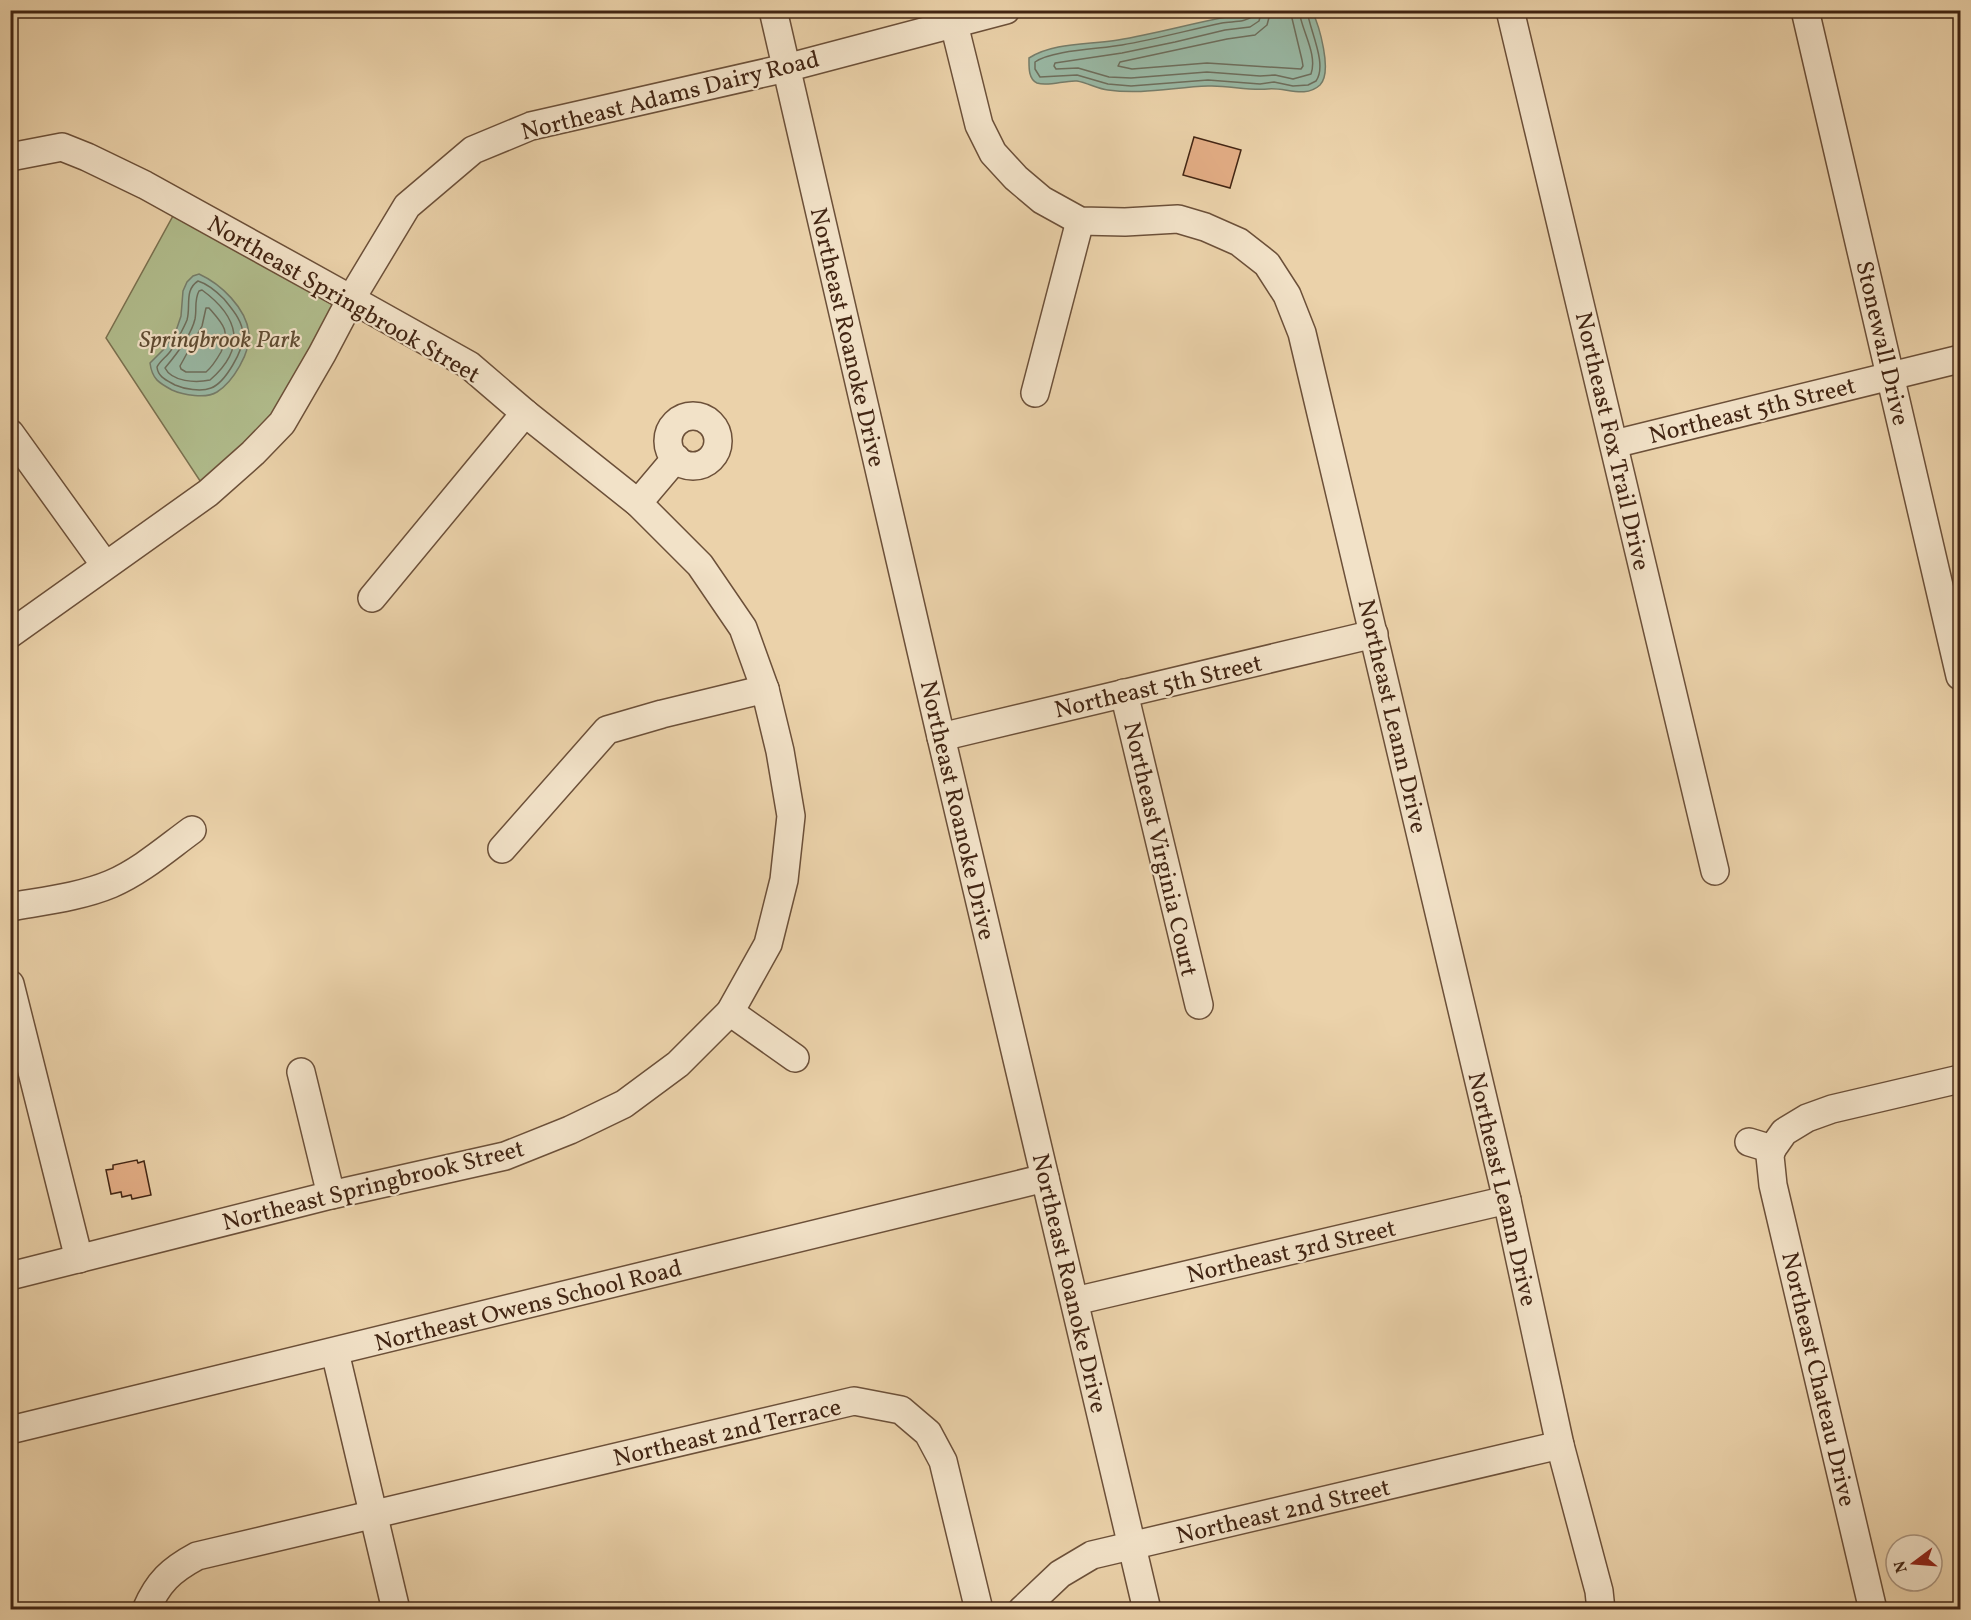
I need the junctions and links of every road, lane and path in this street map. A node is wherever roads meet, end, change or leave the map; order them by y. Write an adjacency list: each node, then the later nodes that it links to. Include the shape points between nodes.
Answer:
1 (773, 10): 6 (street, Northeast Roanoke Drive)
2 (1006, 10): 5 (street, Northeast Adams Dairy Road)
3 (1510, 10): 15 (street, Northeast Fox Trail Drive)
4 (1805, 10): 11 (street, Stonewall Drive)
5 (954, 24): 6 (street, Northeast Adams Dairy Road); 8 (street, Northeast Leann Drive, via 980,125 993,153 1042,200)
6 (786, 68): 9 (street, Northeast Adams Dairy Road, via 531,126 473,150 407,206); 25 (street, Northeast Roanoke Drive)
7 (10, 157): 9 (street, Northeast Springbrook Street, via 62,147 87,157)
8 (1080, 221): 12 (street); 21 (street, Northeast Leann Drive, via 1178,219 1239,242 1267,264 1287,295 1302,333)
9 (351, 298): 13 (street, Northeast Springbrook Street, via 469,365); 18 (street, Northeast Adams Dairy Road, via 282,423 208,493)
10 (1960, 359): 11 (street, Northeast 5th Street)
11 (1891, 375): 15 (street, Northeast 5th Street); 22 (street, Stonewall Drive)
12 (1035, 393)
13 (525, 413): 17 (street, Northeast Springbrook Street); 19 (street)
14 (10, 434): 18 (street)
15 (1614, 444): 28 (street, Northeast Fox Trail Drive)
16 (676, 458): 17 (street)
17 (638, 503): 23 (street, Northeast Springbrook Street, via 700,565 743,628)
18 (105, 565): 20 (street, Northeast Adams Dairy Road)
19 (372, 598)
20 (10, 634)
21 (1374, 634): 24 (street, Northeast 5th Street); 38 (street, Northeast Leann Drive)
22 (1960, 676)
23 (765, 688): 27 (street, via 607,730); 32 (street, Northeast Springbrook Street, via 791,816 787,858 768,944)
24 (1124, 693): 25 (street, Northeast 5th Street); 31 (street, Northeast Virginia Court)
25 (941, 737): 36 (street, Northeast Roanoke Drive)
26 (192, 830): 29 (street, via 133,873 109,885)
27 (502, 849)
28 (1715, 871)
29 (10, 907)
30 (10, 984): 39 (street)
31 (1199, 1005)
32 (730, 1012): 33 (street); 37 (street, Northeast Springbrook Street, via 678,1064 624,1104 570,1130 505,1156)
33 (795, 1058)
34 (301, 1072): 37 (street)
35 (1960, 1080): 53 (street, Northeast Chateau Drive, via 1832,1109 1807,1118 1760,1145 1770,1156 1773,1185)
36 (1045, 1178): 41 (street, Northeast Roanoke Drive); 42 (street, Northeast Owens School Road)
37 (332, 1195): 39 (street, Northeast Springbrook Street)
38 (1507, 1200): 41 (street, Northeast 3rd Street); 44 (street, Northeast Leann Drive)
39 (79, 1259): 40 (street, Northeast Springbrook Street)
40 (10, 1276)
41 (1075, 1301): 46 (street, Northeast Roanoke Drive)
42 (335, 1352): 43 (street, Northeast Owens School Road); 45 (street)
43 (10, 1430)
44 (1560, 1445): 46 (street, Northeast 2nd Street); 52 (street, Northeast Leann Drive)
45 (374, 1515): 47 (street, Northeast 2nd Terrace, via 197,1556 164,1578); 48 (street); 49 (street, Northeast 2nd Terrace, via 854,1401 901,1410 928,1433 943,1461)
46 (1132, 1547): 50 (street, Northeast 2nd Street, via 1092,1555 1060,1574); 51 (street, Northeast Roanoke Drive)
47 (146, 1610)
48 (396, 1610)
49 (979, 1610)
50 (1022, 1610)
51 (1147, 1610)
52 (1601, 1610)
53 (1873, 1610)

